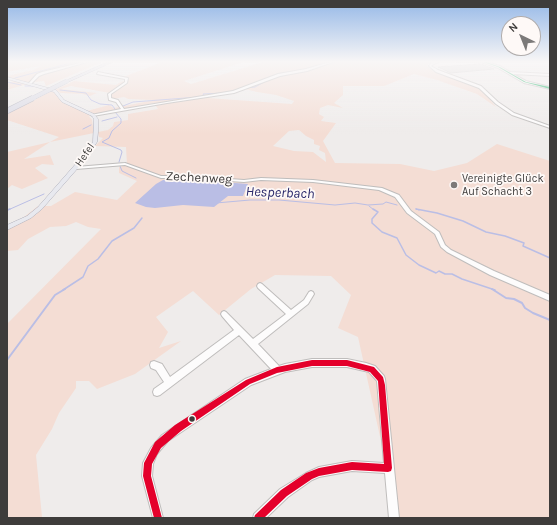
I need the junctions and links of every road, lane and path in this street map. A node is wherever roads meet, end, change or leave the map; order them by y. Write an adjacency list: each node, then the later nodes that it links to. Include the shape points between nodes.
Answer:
1 (39, 86): 12 (main road, via 54,90 63,101)
2 (54, 86): 9 (highway, bridge)
3 (55, 86): 11 (highway, bridge)
4 (121, 86): 10 (street, via 109,94 110,99 116,101)
5 (251, 86): 10 (street, via 234,92)
6 (476, 86): 13 (street, via 513,114)
7 (540, 86): 8 (street)
8 (550, 88)
9 (7, 107)
10 (123, 109): 12 (street)
11 (7, 111)
12 (93, 115): 14 (main road, Hefel, via 96,119 96,138)
13 (550, 127)
14 (76, 168): 15 (main road, Hefel, via 40,208); 18 (street, Zechenweg, via 125,164 161,177 313,181 380,189 397,196 409,212 437,233 443,246 449,251)
15 (7, 228)
16 (260, 286): 20 (street)
17 (311, 294): 20 (street, via 306,302)
18 (550, 298)
19 (224, 314): 21 (street)
20 (291, 314): 22 (street)
21 (240, 330): 22 (street); 25 (street)
22 (252, 344): 24 (street)
23 (154, 364): 25 (street)
24 (276, 370): 27 (street, via 312,363 347,363 372,369 381,379 382,385); 28 (street, via 248,382 165,438 154,451 148,463 147,476)
25 (169, 382): 26 (street)
26 (157, 392)
27 (388, 468): 29 (street, via 352,466 319,472 284,493); 30 (street)
28 (158, 518)
29 (258, 518)
30 (394, 518)

